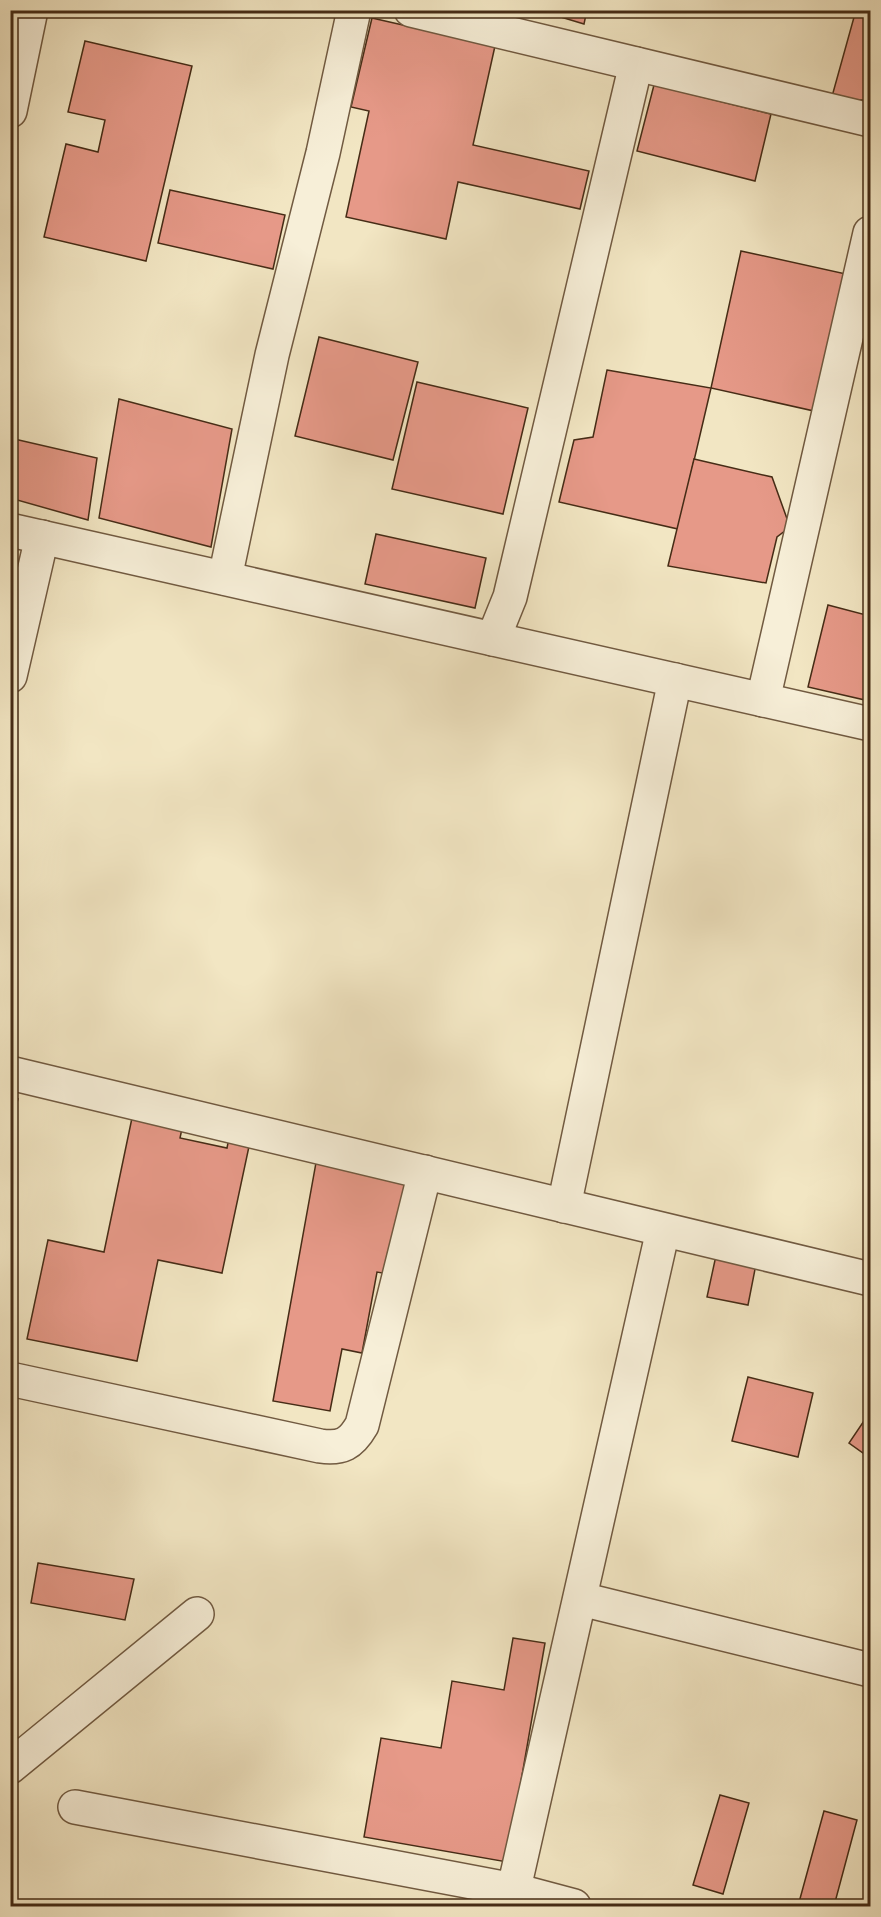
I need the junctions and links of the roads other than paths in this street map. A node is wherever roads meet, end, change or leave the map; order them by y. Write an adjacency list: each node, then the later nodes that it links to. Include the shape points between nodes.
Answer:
1 (31, 10): 5 (street)
2 (354, 10): 10 (street, via 272,355)
3 (411, 10): 4 (street)
4 (636, 64): 6 (street); 11 (street, via 510,597)
5 (10, 111)
6 (870, 120)
7 (870, 233): 14 (street)
8 (10, 530): 9 (street)
9 (42, 537): 10 (street); 12 (street)
10 (225, 578): 11 (street)
11 (493, 639): 13 (street)
12 (10, 676)
13 (675, 680): 14 (street); 18 (street)
14 (763, 700): 15 (street)
15 (870, 724)
16 (10, 1073): 17 (street)
17 (425, 1172): 18 (street); 21 (street, via 362,1425 353,1441 337,1448 320,1446)
18 (564, 1206): 19 (street)
19 (663, 1230): 20 (street); 22 (street)
20 (870, 1279)
21 (10, 1379)
22 (581, 1599): 24 (street); 27 (street)
23 (197, 1614): 25 (street)
24 (870, 1670)
25 (10, 1767)
26 (75, 1807): 27 (street)
27 (512, 1898): 28 (street)
28 (574, 1906)

